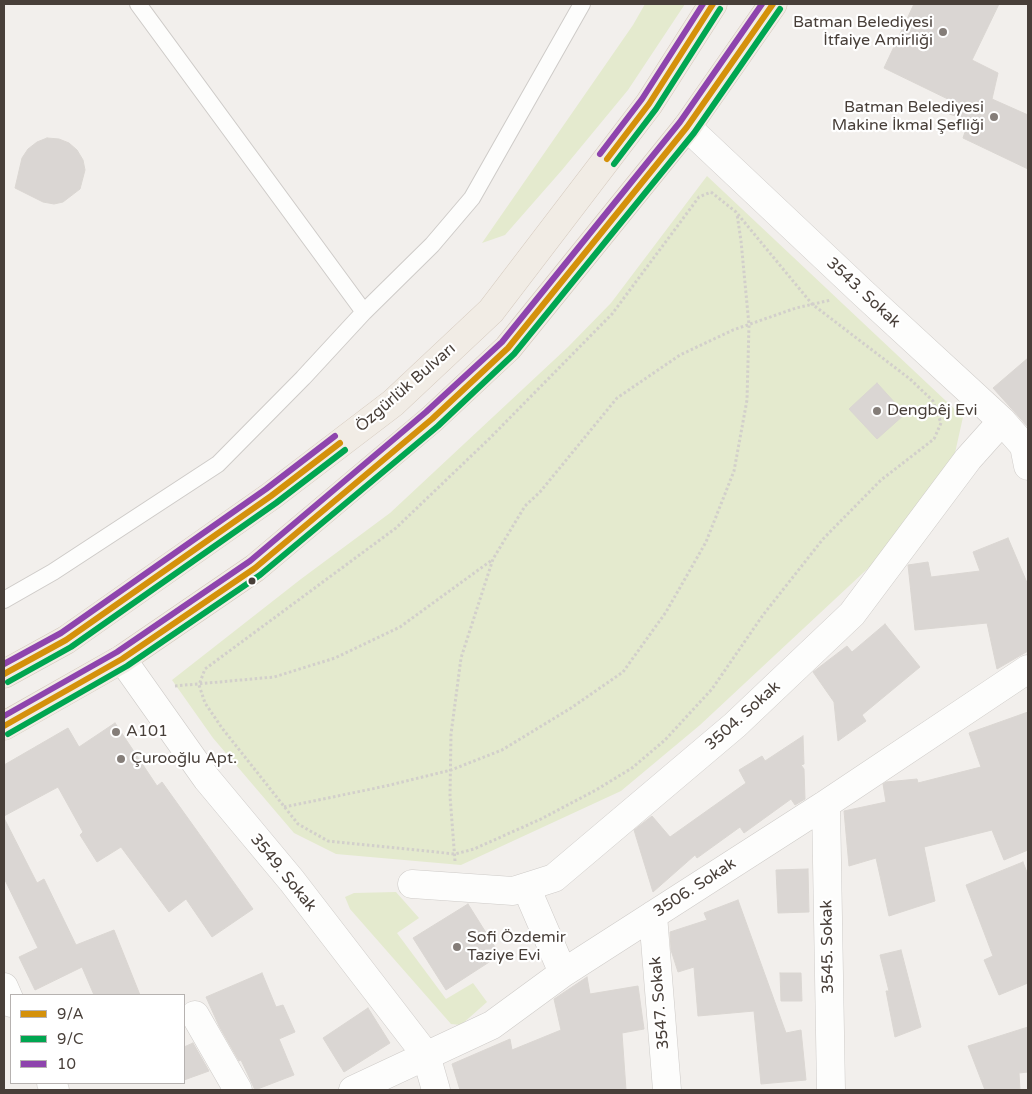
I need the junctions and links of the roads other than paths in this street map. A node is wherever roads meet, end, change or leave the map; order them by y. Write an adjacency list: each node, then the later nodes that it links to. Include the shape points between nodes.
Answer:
1 (138, 4): 6 (lane)
2 (582, 4): 6 (lane, via 472,198 432,245)
3 (713, 4): 12 (main road, Özgürlük Bulvarı, via 649,104 484,318 393,403 271,496 66,640)
4 (773, 4): 5 (main road)
5 (687, 127): 7 (street, 3543. Sokak); 10 (main road, via 508,348 432,419 255,568)
6 (364, 312): 9 (lane, via 218,464 53,572)
7 (1002, 422): 8 (street, 3543. Sokak); 16 (street, 3504. Sokak, via 968,459 852,614 735,725 554,878)
8 (1027, 452)
9 (4, 600)
10 (122, 659): 13 (main road); 22 (street, 3549. Sokak, via 207,779 292,881)
11 (1028, 669): 14 (street, 3506. Sokak)
12 (4, 674)
13 (4, 726)
14 (826, 804): 17 (street, 3506. Sokak); 27 (street, 3545. Sokak)
15 (412, 884): 16 (street, 3504. Sokak, via 513,891)
16 (526, 887): 18 (street)
17 (653, 916): 18 (street, 3506. Sokak); 26 (street, 3547. Sokak)
18 (563, 973): 22 (street, 3506. Sokak, via 492,1025)
19 (4, 988): 20 (street)
20 (10, 1001)
21 (196, 1014): 23 (street)
22 (426, 1056): 24 (street, 3506. Sokak); 25 (street, 3549. Sokak)
23 (238, 1090)
24 (353, 1090)
25 (436, 1090)
26 (667, 1090)
27 (831, 1090)

